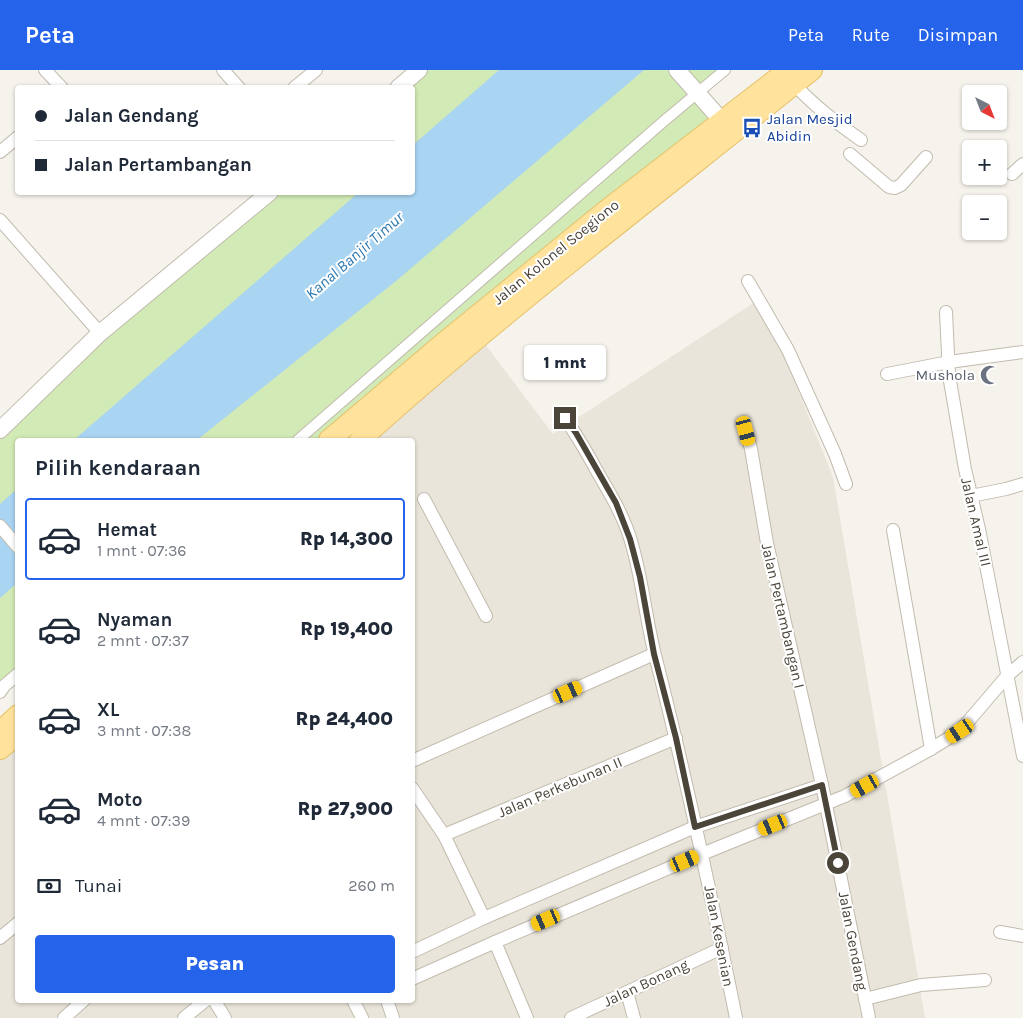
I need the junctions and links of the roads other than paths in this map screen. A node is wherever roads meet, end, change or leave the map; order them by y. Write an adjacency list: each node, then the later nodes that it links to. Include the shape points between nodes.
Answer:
1 (45, 70): 9 (street)
2 (223, 70): 10 (street)
3 (316, 70): 11 (street)
4 (419, 70): 12 (street)
5 (677, 70): 13 (street)
6 (725, 70): 13 (street)
7 (812, 70): 8 (main road, Jalan Kolonel Soegiono)
8 (791, 77): 14 (main road, Jalan Kolonel Soegiono); 16 (street, via 806,97); 35 (main road, Jalan Kolonel Soegiono, via 702,157 479,336)
9 (59, 85)
10 (236, 85)
11 (298, 85)
12 (402, 85)
13 (698, 93): 14 (street); 33 (street)
14 (722, 121): 34 (main road, Jalan Kolonel Soegiono, via 540,263)
15 (15, 140): 17 (street)
16 (861, 140)
17 (0, 152)
18 (850, 154): 19 (street, via 889,186 896,188)
19 (926, 157)
20 (1023, 165): 21 (street)
21 (1012, 174)
22 (266, 195): 26 (street)
23 (0, 220): 26 (street)
24 (748, 281): 36 (street, via 788,350)
25 (946, 312): 28 (street, Jalan Amal III)
26 (100, 333): 32 (street)
27 (1023, 352): 28 (street)
28 (949, 362): 29 (street); 38 (street, Jalan Amal III, via 964,469)
29 (887, 374)
30 (565, 418): 44 (street, Jalan Kesenian, via 616,503 630,539)
31 (745, 427): 57 (street, Jalan Pertambangan I, via 767,543)
32 (0, 430)
33 (300, 438)
34 (331, 438)
35 (362, 438)
36 (846, 484)
37 (1023, 484): 38 (street)
38 (971, 496): 46 (street, Jalan Amal III)
39 (424, 499): 43 (street)
40 (0, 526): 42 (street)
41 (892, 530): 53 (street)
42 (15, 544)
43 (486, 616)
44 (654, 654): 52 (street, Jalan Kesenian); 56 (street)
45 (1023, 662): 46 (street)
46 (1007, 676): 53 (street, via 960,731); 55 (street, Jalan Amal III)
47 (15, 677): 48 (street)
48 (1, 689)
49 (15, 718): 50 (main road)
50 (0, 732)
51 (15, 736): 54 (main road)
52 (676, 738): 60 (street, Jalan Kesenian); 61 (street, Jalan Perkebunan II)
53 (934, 748): 59 (street)
54 (0, 749)
55 (1023, 756)
56 (415, 760)
57 (822, 785): 59 (street, Jalan Pertambangan I); 60 (street)
58 (415, 792): 61 (street)
59 (826, 804): 62 (street); 74 (street, Jalan Gendang)
60 (695, 827): 62 (street, Jalan Kesenian); 63 (street)
61 (444, 835): 63 (street)
62 (702, 854): 68 (street); 69 (street, Jalan Kesenian)
63 (484, 918): 70 (street)
64 (15, 925): 67 (street)
65 (1000, 932): 66 (street)
66 (1023, 936)
67 (0, 938)
68 (495, 942): 71 (street); 85 (street)
69 (722, 948): 73 (street, Jalan Bonang); 88 (street, Jalan Kesenian)
70 (415, 951)
71 (415, 978)
72 (985, 980): 74 (street, via 922,985)
73 (627, 992): 86 (street, Jalan Bonang); 87 (street)
74 (865, 999): 89 (street, Jalan Gendang)
75 (81, 1003): 80 (street)
76 (202, 1003): 81 (street)
77 (216, 1003): 82 (street)
78 (354, 1003): 83 (street)
79 (388, 1003): 84 (street)
80 (64, 1018)
81 (184, 1018)
82 (224, 1018)
83 (362, 1018)
84 (393, 1018)
85 (527, 1018)
86 (571, 1018)
87 (634, 1018)
88 (736, 1018)
89 (869, 1018)

